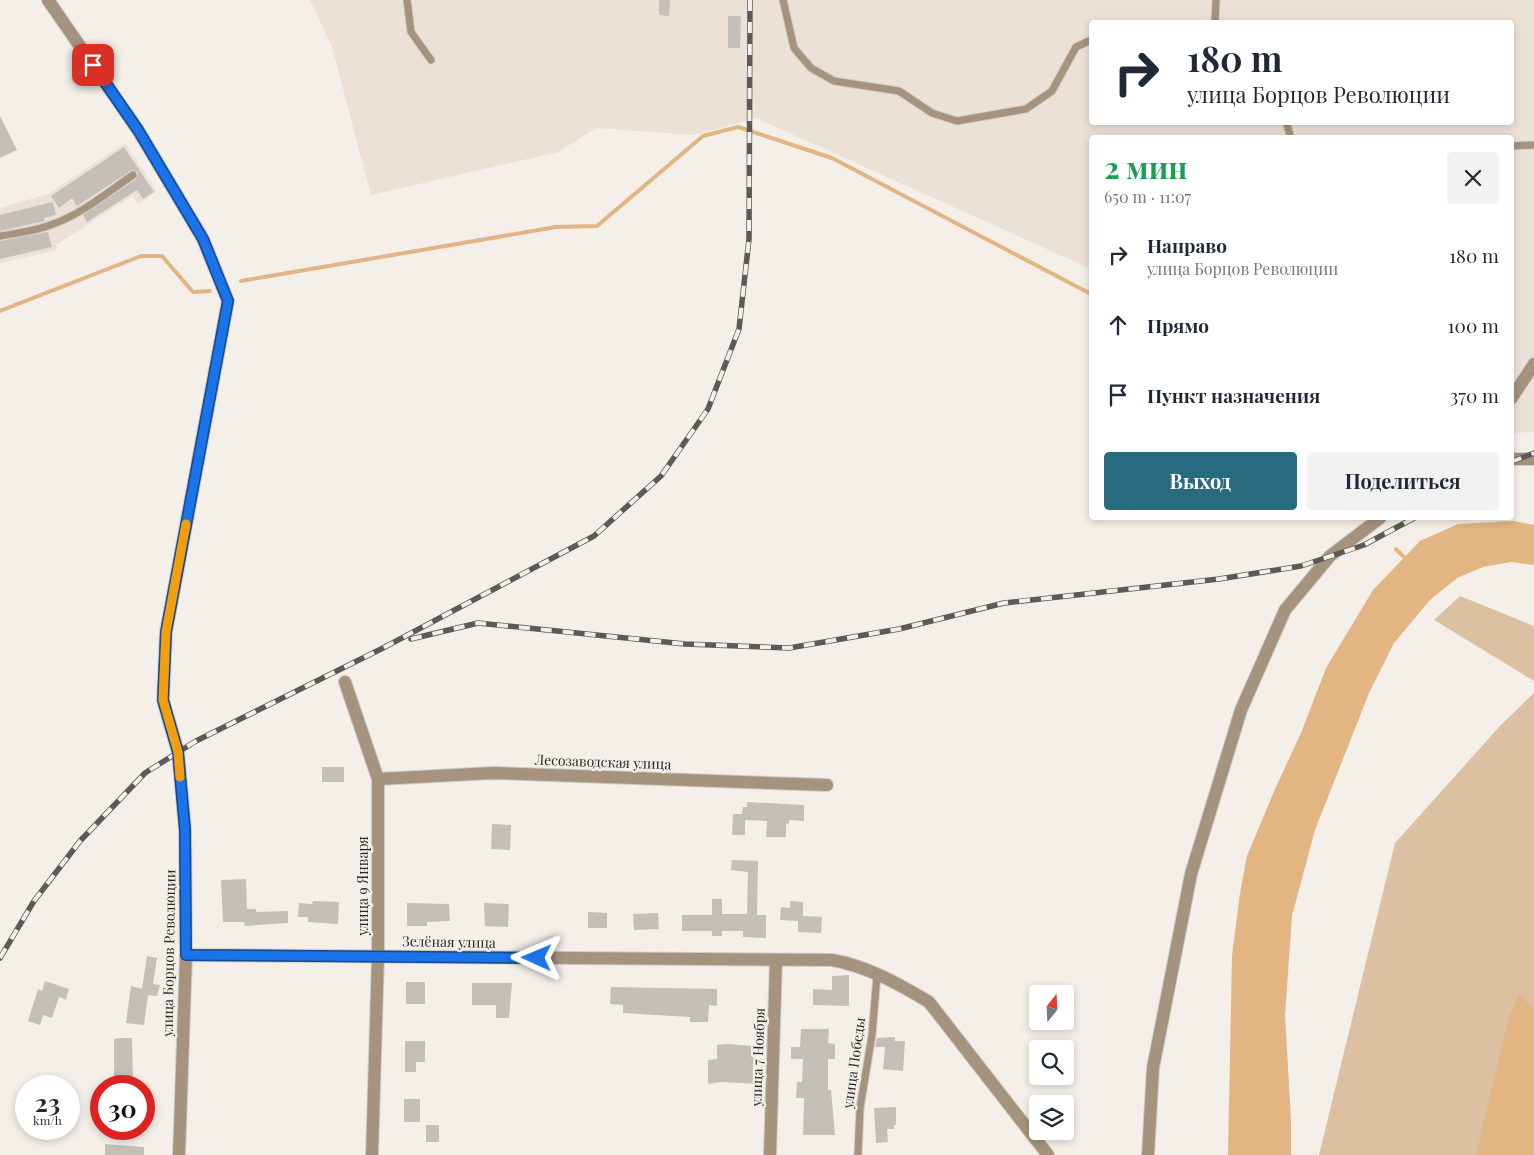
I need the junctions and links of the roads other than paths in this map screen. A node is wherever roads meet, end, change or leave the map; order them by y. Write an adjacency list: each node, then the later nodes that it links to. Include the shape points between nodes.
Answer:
1 (48, 0): 20 (street, улица Борцов Революции, via 138,130 203,239 228,301 166,632 163,700 178,752 185,830)
2 (407, 0): 7 (lane, via 411,32)
3 (783, 0): 6 (lane, via 794,48 810,68 834,81 899,91 932,113 958,121 1026,109 1052,91 1076,47)
4 (1216, 0): 5 (lane)
5 (1215, 20)
6 (1089, 41)
7 (431, 60)
8 (1534, 145): 9 (lane)
9 (1514, 146)
10 (133, 175): 11 (lane, via 56,223)
11 (0, 236)
12 (1534, 364): 13 (street)
13 (1514, 394)
14 (1534, 458): 15 (street)
15 (1514, 459)
16 (1377, 520): 29 (street, via 1330,556 1285,610 1241,710 1191,874 1153,1068)
17 (345, 682): 18 (street, улица 9 Января)
18 (378, 779): 19 (street, Лесозаводская улица, via 493,773); 21 (street, улица 9 Января)
19 (826, 785)
20 (186, 955): 21 (street, Зелёная улица); 24 (street, улица Борцов Революции)
21 (378, 956): 22 (street, Зелёная улица); 25 (street, улица 9 Января)
22 (776, 960): 23 (street, Зелёная улица, via 832,960 851,963); 26 (street, улица 7 Ноября)
23 (877, 975): 27 (lane, улица Победы, via 872,1035 860,1108); 28 (street, Зелёная улица, via 904,986 929,1002)
24 (179, 1155)
25 (372, 1155)
26 (770, 1155)
27 (858, 1155)
28 (1048, 1155)
29 (1148, 1155)

